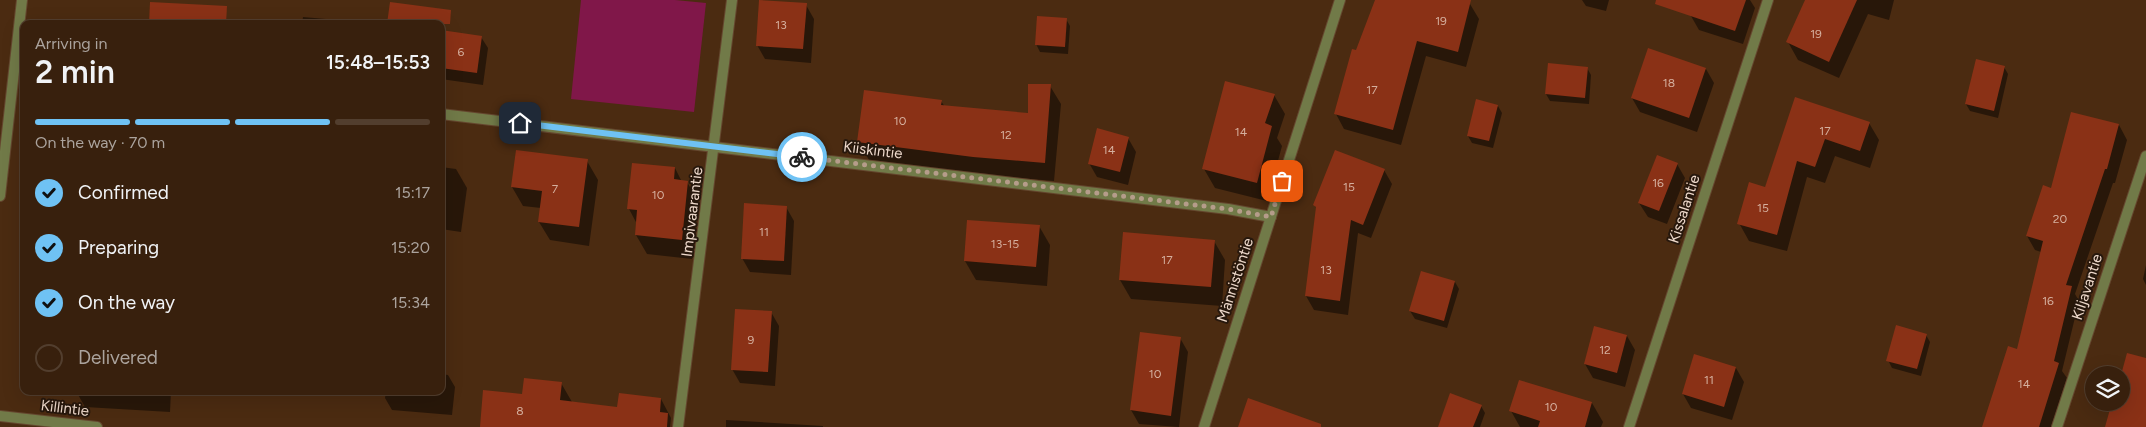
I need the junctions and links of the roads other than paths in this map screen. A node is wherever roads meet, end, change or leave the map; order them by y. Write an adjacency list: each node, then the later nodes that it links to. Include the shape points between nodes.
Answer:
1 (22, 0): 5 (street)
2 (732, 0): 9 (street, Impivaarantie)
3 (1340, 0): 12 (street, Männistöntie)
4 (1768, 0): 17 (street, Kissalantie)
5 (21, 20)
6 (20, 43): 7 (street)
7 (19, 65): 11 (street)
8 (445, 114): 9 (street, Kiiskintie)
9 (715, 146): 12 (street, Kiiskintie); 15 (street, Impivaarantie)
10 (2146, 156): 18 (street, Kiljavantie)
11 (0, 196)
12 (1271, 217): 16 (street, Männistöntie)
13 (0, 416): 14 (street, Killintie)
14 (97, 427)
15 (678, 427)
16 (1204, 427)
17 (1630, 427)
18 (2057, 427)

